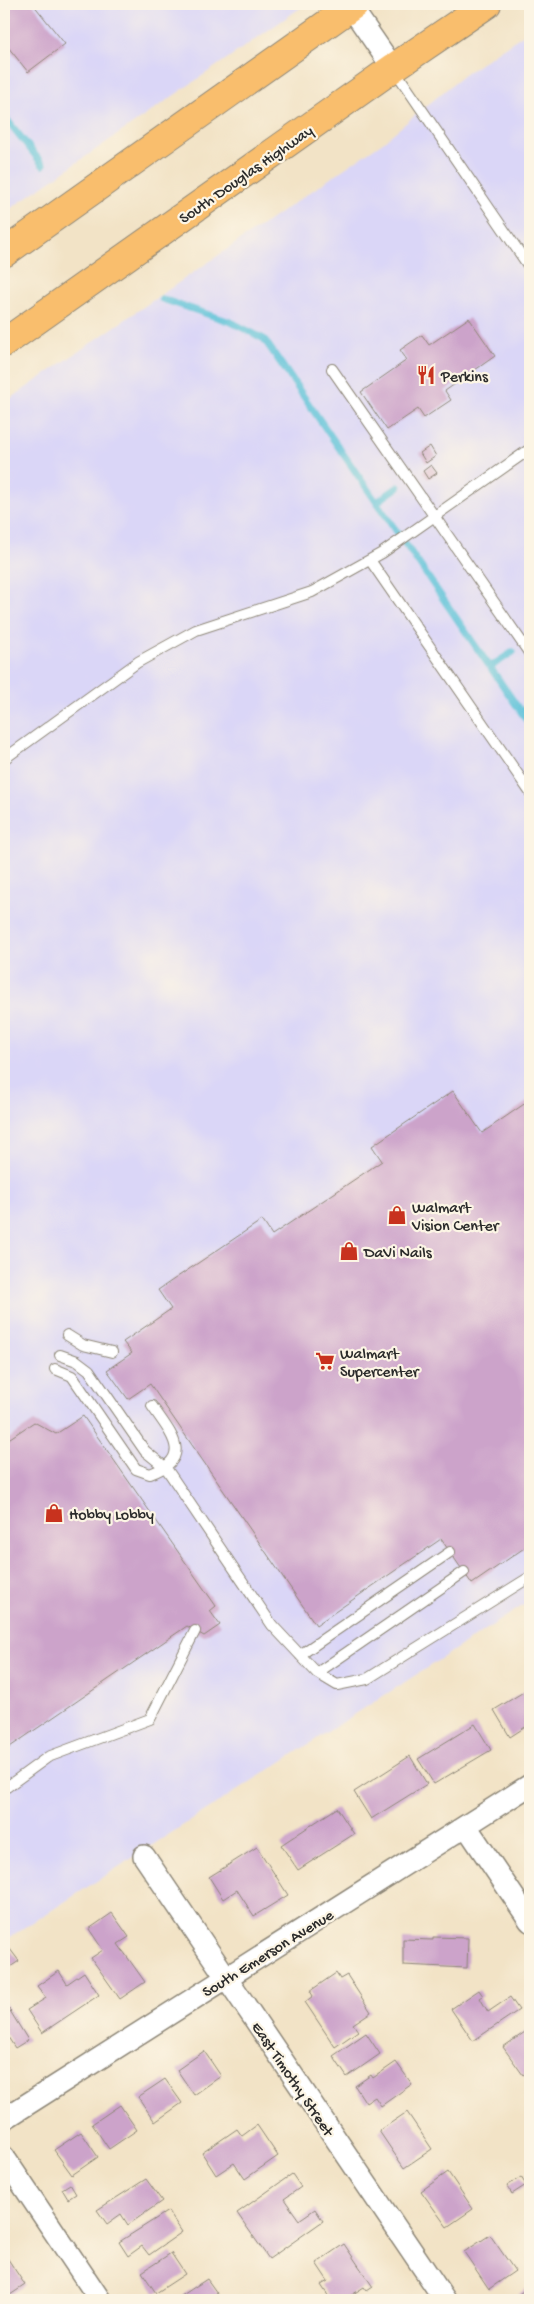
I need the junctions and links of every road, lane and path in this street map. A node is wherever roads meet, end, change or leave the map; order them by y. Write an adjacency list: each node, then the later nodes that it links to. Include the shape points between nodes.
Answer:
1 (487, 4): 3 (highway, South Douglas Highway)
2 (352, 5): 3 (street); 4 (highway)
3 (393, 68): 5 (lane); 6 (highway, South Douglas Highway)
4 (4, 254)
5 (530, 268)
6 (4, 344)
7 (332, 369): 9 (lane)
8 (530, 449): 9 (lane)
9 (435, 515): 10 (lane); 11 (lane)
10 (370, 560): 12 (lane, via 312,592 196,630 138,662); 13 (lane)
11 (530, 654)
12 (4, 759)
13 (530, 792)
14 (67, 1335): 15 (lane, via 82,1345)
15 (112, 1352)
16 (60, 1356): 19 (lane, via 77,1361 89,1370 145,1451)
17 (55, 1369): 19 (lane, via 72,1376 136,1469 150,1474)
18 (152, 1406): 19 (lane, via 176,1441 177,1454)
19 (166, 1468): 24 (lane, via 272,1625)
20 (450, 1552): 24 (lane)
21 (464, 1572): 25 (lane)
22 (530, 1576): 25 (lane, via 367,1679 337,1685)
23 (195, 1631): 27 (lane, via 150,1718 48,1757)
24 (300, 1655): 25 (lane)
25 (317, 1673)
26 (530, 1785): 28 (street, South Emerson Avenue)
27 (4, 1789)
28 (466, 1826): 30 (street); 31 (street, South Emerson Avenue)
29 (144, 1856): 31 (street, East Timothy Street)
30 (530, 1920)
31 (226, 1978): 32 (street, South Emerson Avenue); 35 (street, East Timothy Street)
32 (4, 2119)
33 (4, 2157): 34 (street)
34 (100, 2300)
35 (445, 2300)

